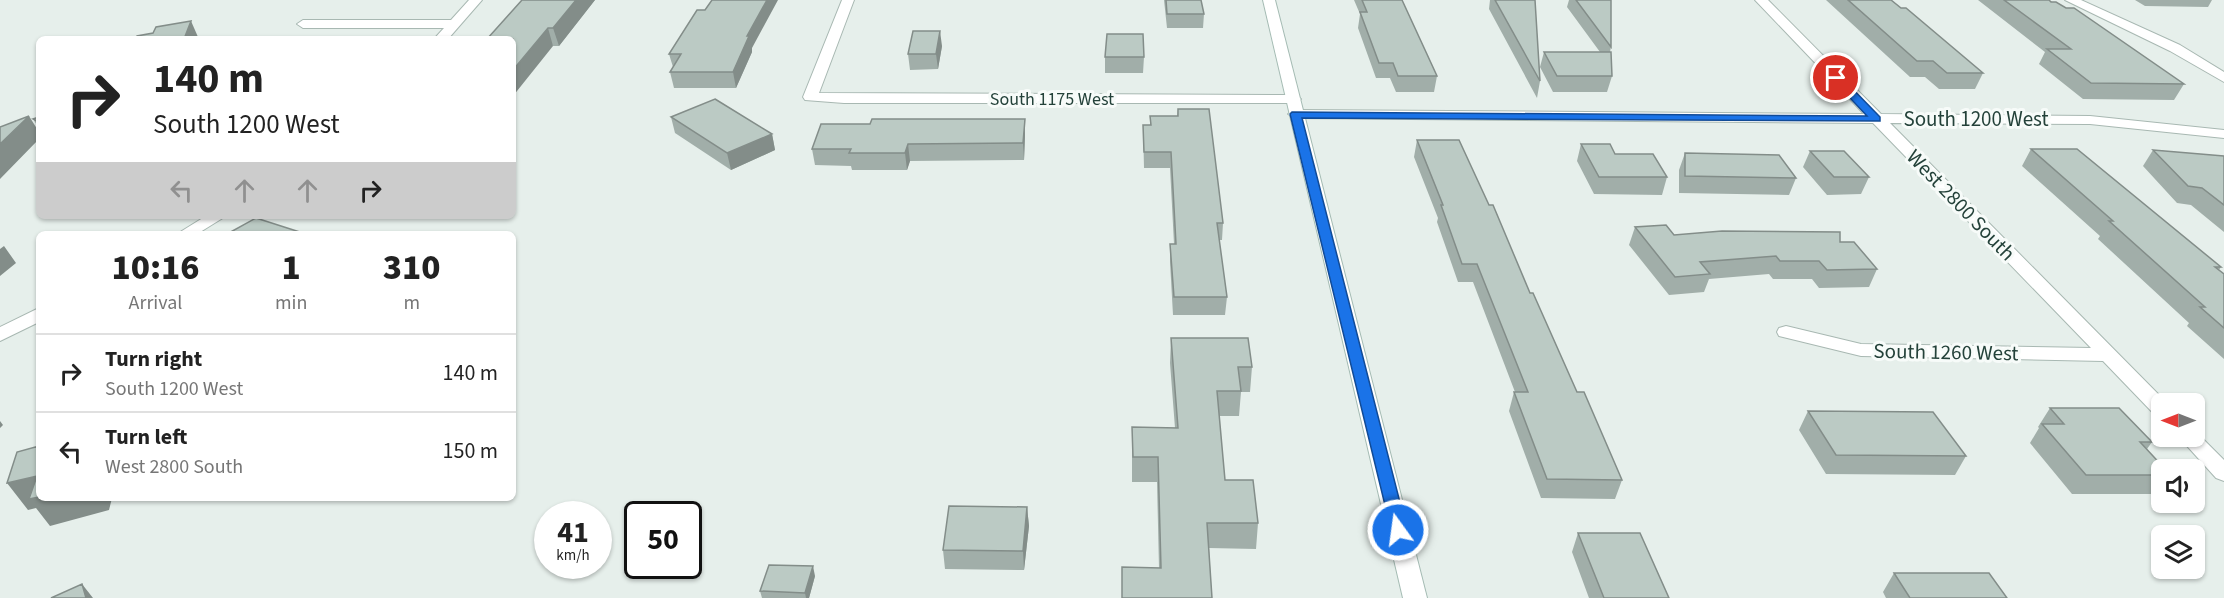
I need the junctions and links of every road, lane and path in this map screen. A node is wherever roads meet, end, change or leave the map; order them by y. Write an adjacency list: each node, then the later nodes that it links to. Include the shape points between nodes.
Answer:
1 (476, 0): 7 (street)
2 (848, 0): 10 (street, South 1175 West, via 810,97)
3 (1269, 0): 10 (street)
4 (1761, 0): 11 (street, West 2800 South)
5 (2070, 0): 9 (street, via 2175,48)
6 (303, 24): 7 (street)
7 (455, 24): 8 (street)
8 (444, 36)
9 (2224, 78)
10 (1295, 107): 11 (street, South 1200 West); 22 (street)
11 (1876, 119): 12 (street, South 1200 West, via 2090,120); 18 (street, West 2800 South)
12 (2224, 134)
13 (212, 219): 14 (street)
14 (190, 231)
15 (36, 316): 17 (street)
16 (1786, 332): 18 (street, South 1260 West, via 1861,350)
17 (0, 335)
18 (2108, 355): 19 (street, West 2800 South)
19 (2151, 399)
20 (2199, 447): 21 (street)
21 (2224, 473)
22 (1415, 598)

